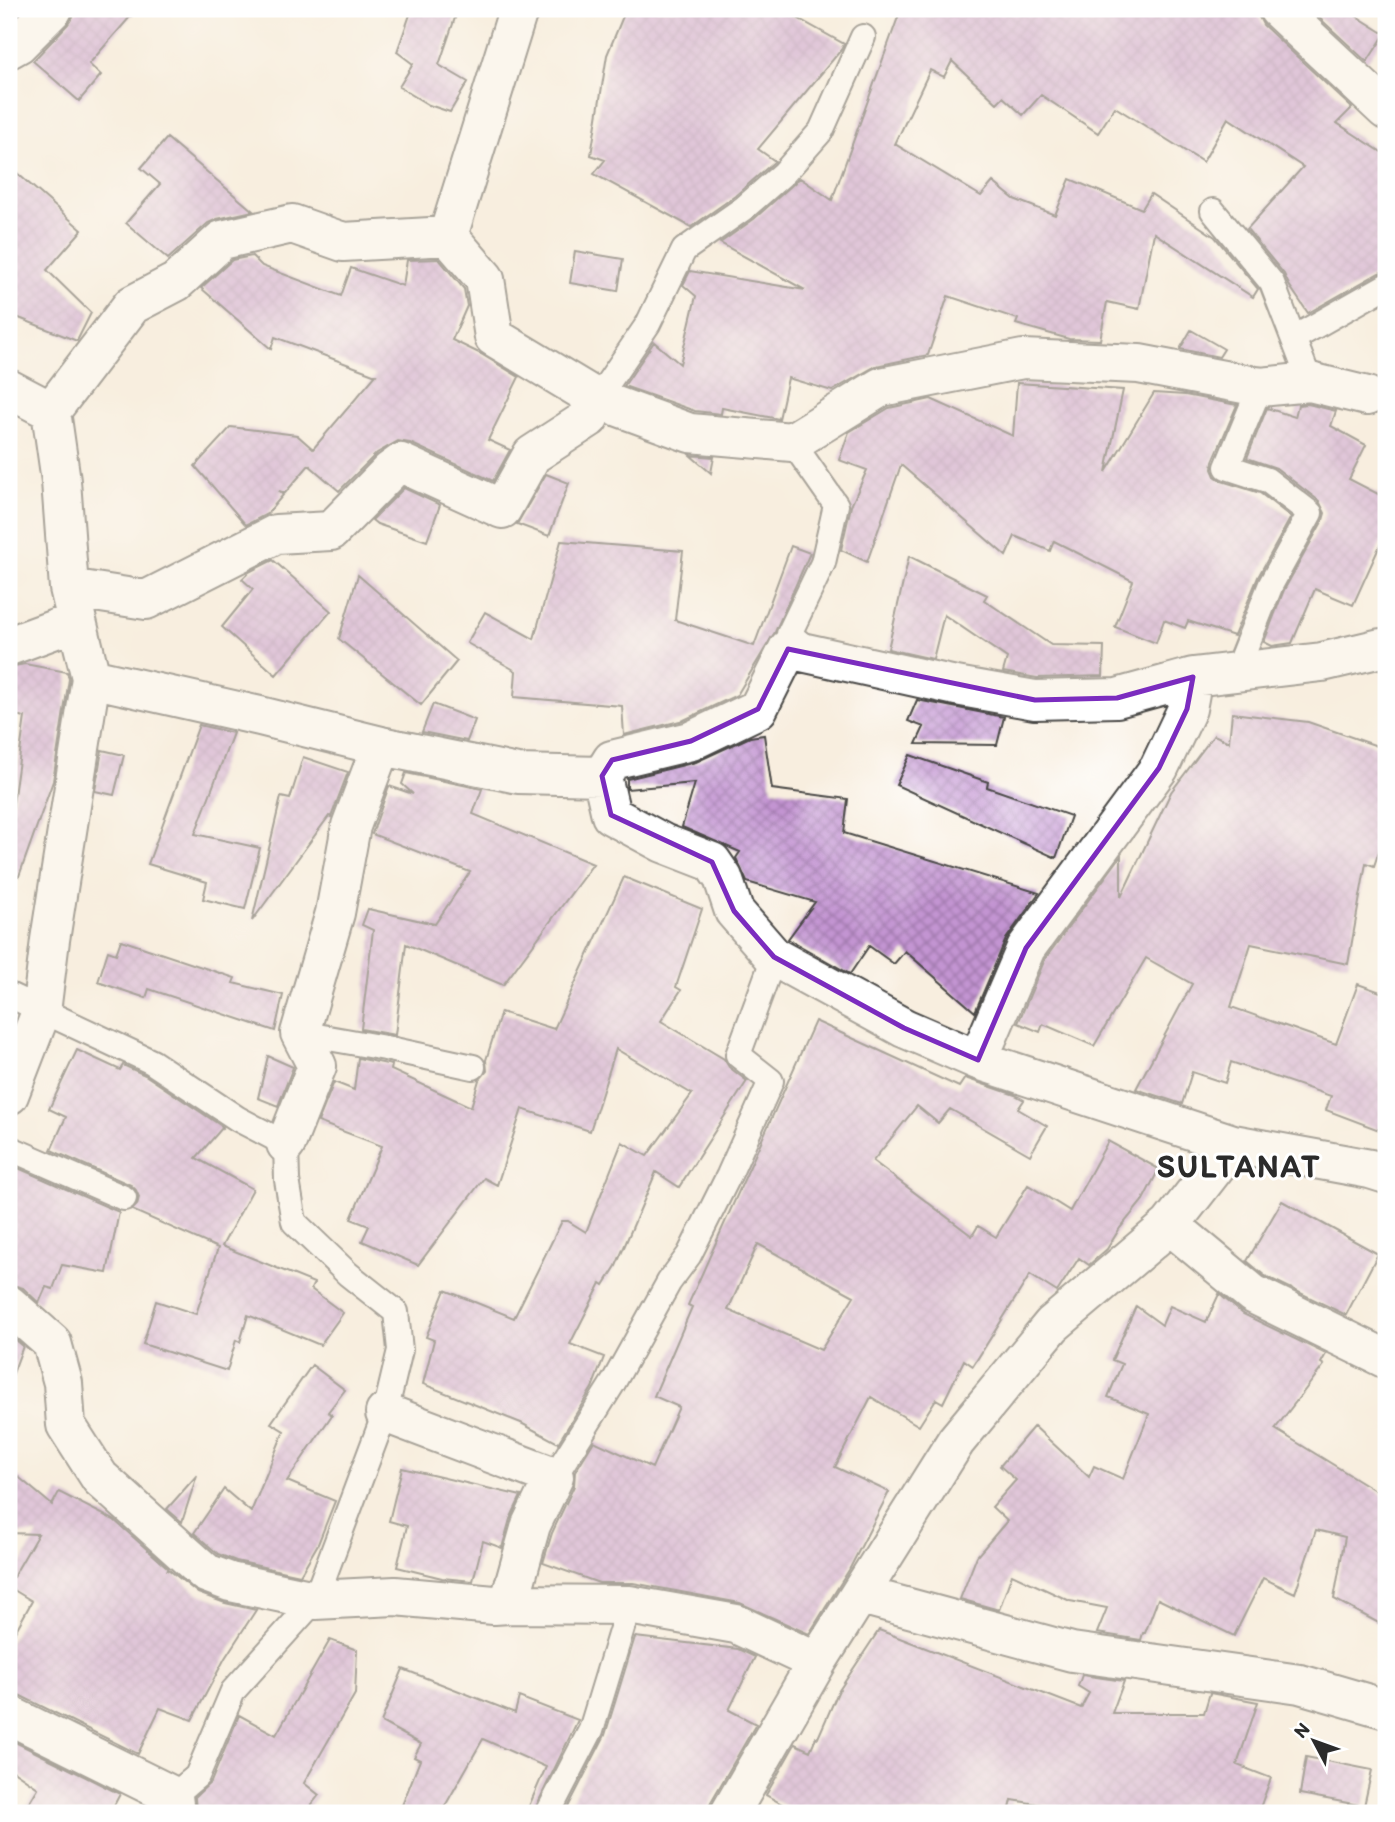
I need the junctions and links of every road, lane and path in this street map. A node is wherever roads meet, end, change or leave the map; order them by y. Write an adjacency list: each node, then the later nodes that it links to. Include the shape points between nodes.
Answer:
1 (53, 9): 5 (street)
2 (520, 9): 8 (street)
3 (1278, 9): 6 (street)
4 (863, 37): 15 (lane, via 821,131 744,208 684,250 648,324)
5 (9, 49)
6 (1386, 110)
7 (1213, 211): 10 (lane, via 1272,283)
8 (448, 236): 15 (street, via 485,279 494,337); 16 (street, via 343,242 292,224 222,240 176,282 132,305)
9 (1386, 286): 10 (lane)
10 (1294, 338): 11 (lane)
11 (1310, 382): 12 (street); 14 (street)
12 (1260, 387): 17 (street, via 1139,364 1023,359 881,387); 22 (lane, via 1227,467 1267,480 1310,513 1271,584)
13 (9, 389): 16 (street)
14 (1376, 389)
15 (597, 399): 17 (street, via 690,433); 18 (street, via 589,418 532,455 502,509 401,463 331,531 276,534 146,600)
16 (51, 411): 18 (street)
17 (792, 442): 21 (lane, via 836,505 823,563 789,634)
18 (73, 605): 20 (street); 24 (street)
19 (1384, 644): 22 (street, via 1322,662)
20 (9, 646)
21 (815, 656): 23 (street, via 1035,700 1117,698); 26 (street, via 788,649 758,709 691,741 612,760)
22 (1236, 672): 23 (street)
23 (1193, 677): 30 (street, via 1187,709 1159,768 1026,948)
24 (91, 678): 25 (street); 28 (street, via 50,940)
25 (381, 746): 26 (street, via 518,774); 29 (street, via 351,826 335,913)
26 (602, 776): 27 (street, via 611,815 712,862 723,877 734,911)
27 (774, 957): 30 (street, via 904,1028); 42 (lane, via 738,1055 771,1081 690,1255 669,1282)
28 (25, 1004): 32 (street); 33 (lane, via 152,1062 238,1119)
29 (300, 1033): 31 (lane); 33 (street, via 317,1066)
30 (978, 1060): 34 (street)
31 (473, 1067)
32 (9, 1095)
33 (286, 1144): 41 (lane, via 294,1222 396,1312 400,1350)
34 (1233, 1144): 36 (street); 38 (street)
35 (9, 1148): 37 (lane)
36 (1381, 1164)
37 (124, 1198)
38 (1170, 1225): 40 (street, via 1253,1294); 43 (street, via 1052,1325 956,1441)
39 (9, 1305): 44 (street, via 52,1343 63,1383 66,1425 100,1478 206,1573)
40 (1386, 1359)
41 (385, 1413): 42 (street); 44 (lane)
42 (554, 1477): 45 (street, via 531,1525)
43 (861, 1595): 47 (street); 48 (street, via 1072,1652 1300,1684)
44 (316, 1600): 45 (street, via 395,1597); 50 (lane, via 233,1691 197,1776)
45 (509, 1604): 46 (street)
46 (629, 1605): 47 (street, via 736,1624); 51 (lane, via 592,1730)
47 (817, 1662): 52 (street)
48 (1386, 1709)
49 (9, 1715): 50 (street)
50 (174, 1805)
51 (548, 1813)
52 (730, 1813)

